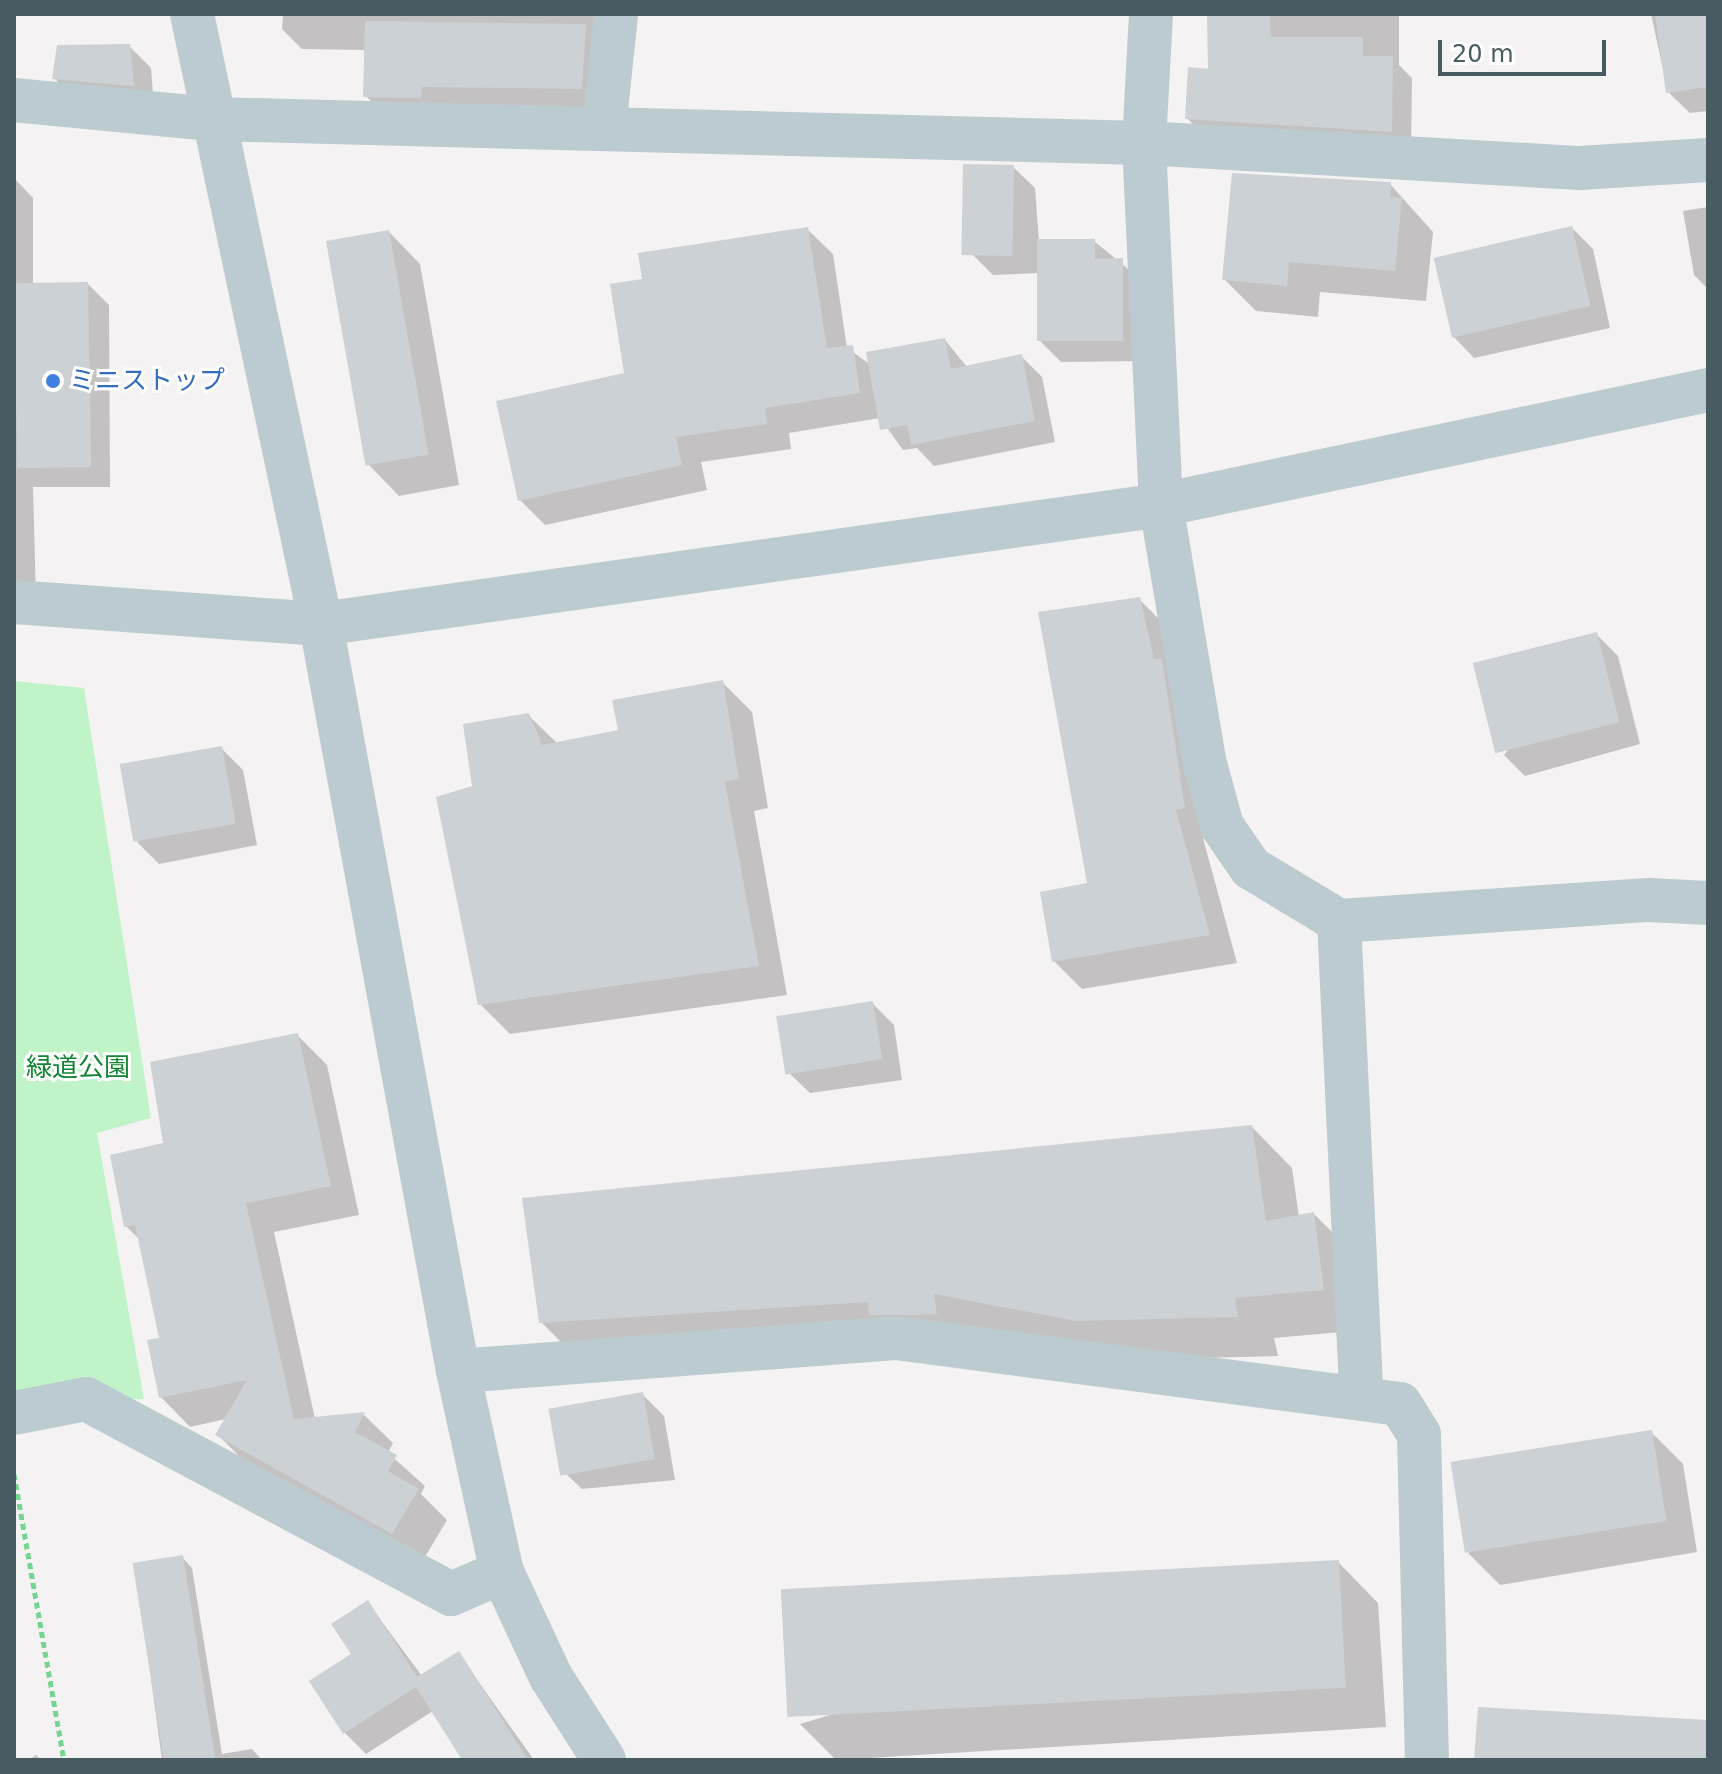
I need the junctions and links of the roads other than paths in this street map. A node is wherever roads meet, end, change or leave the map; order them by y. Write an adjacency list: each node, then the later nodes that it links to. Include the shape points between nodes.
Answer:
1 (192, 14): 5 (street)
2 (616, 14): 6 (street)
3 (1151, 14): 7 (street)
4 (14, 100): 5 (street)
5 (211, 119): 6 (street); 12 (street)
6 (604, 129): 7 (street)
7 (1144, 143): 8 (street, via 1580,168); 10 (street)
8 (1708, 160)
9 (1708, 390): 10 (street)
10 (1161, 505): 12 (street); 14 (street, via 1205,764 1222,826 1251,868)
11 (14, 602): 12 (street)
12 (321, 624): 15 (street)
13 (1708, 903): 14 (street, via 1649,900)
14 (1339, 921): 16 (street)
15 (458, 1371): 16 (street, via 896,1338); 18 (street)
16 (1361, 1395): 20 (street, via 1400,1404 1419,1435)
17 (14, 1413): 18 (street, via 86,1399 451,1594)
18 (502, 1572): 19 (street, via 551,1677)
19 (604, 1760)
20 (1427, 1760)

